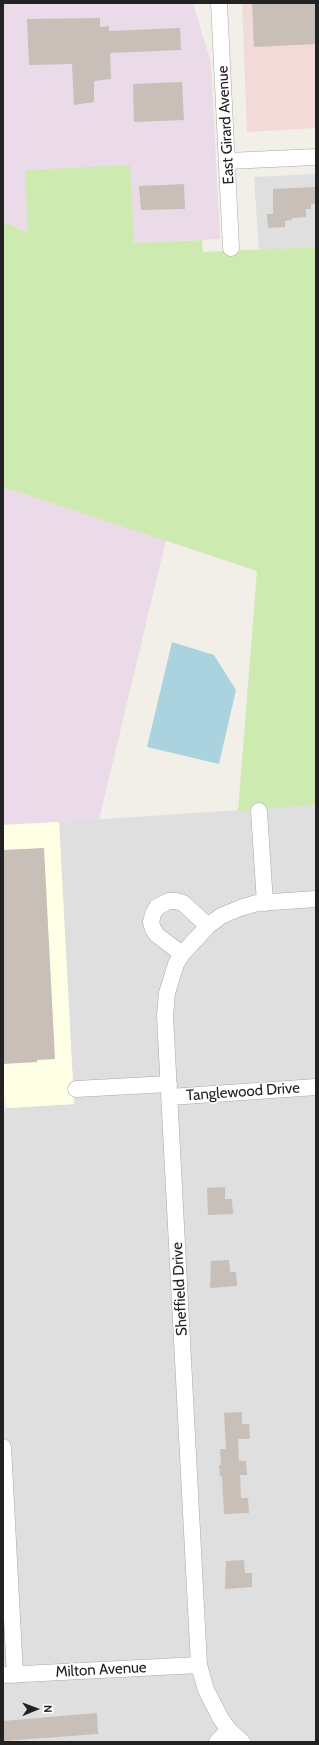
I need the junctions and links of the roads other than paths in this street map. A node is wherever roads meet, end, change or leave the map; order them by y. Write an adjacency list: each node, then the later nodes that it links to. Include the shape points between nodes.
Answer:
1 (219, 3): 3 (street, East Girard Avenue)
2 (316, 157): 3 (street)
3 (228, 161): 4 (street, East Girard Avenue)
4 (231, 248)
5 (258, 811): 7 (street)
6 (316, 899): 7 (street, Sheffield Drive)
7 (265, 902): 8 (street, Sheffield Drive, via 221,916)
8 (208, 926): 9 (street, Sheffield Drive); 9 (street, via 183,903 169,901 157,907 153,914 153,929)
9 (182, 954): 12 (street, Sheffield Drive, via 176,964 167,993 165,1016)
10 (316, 1088): 12 (street, Tanglewood Drive)
11 (76, 1089): 12 (street, Tanglewood Drive)
12 (169, 1090): 15 (street, Sheffield Drive)
13 (3, 1447): 14 (street)
14 (4, 1483): 16 (street)
15 (199, 1665): 16 (street, Milton Avenue); 17 (street, Sheffield Drive, via 209,1698)
16 (9, 1675)
17 (229, 1730): 18 (street); 19 (street, Sheffield Drive)
18 (217, 1742)
19 (242, 1742)

